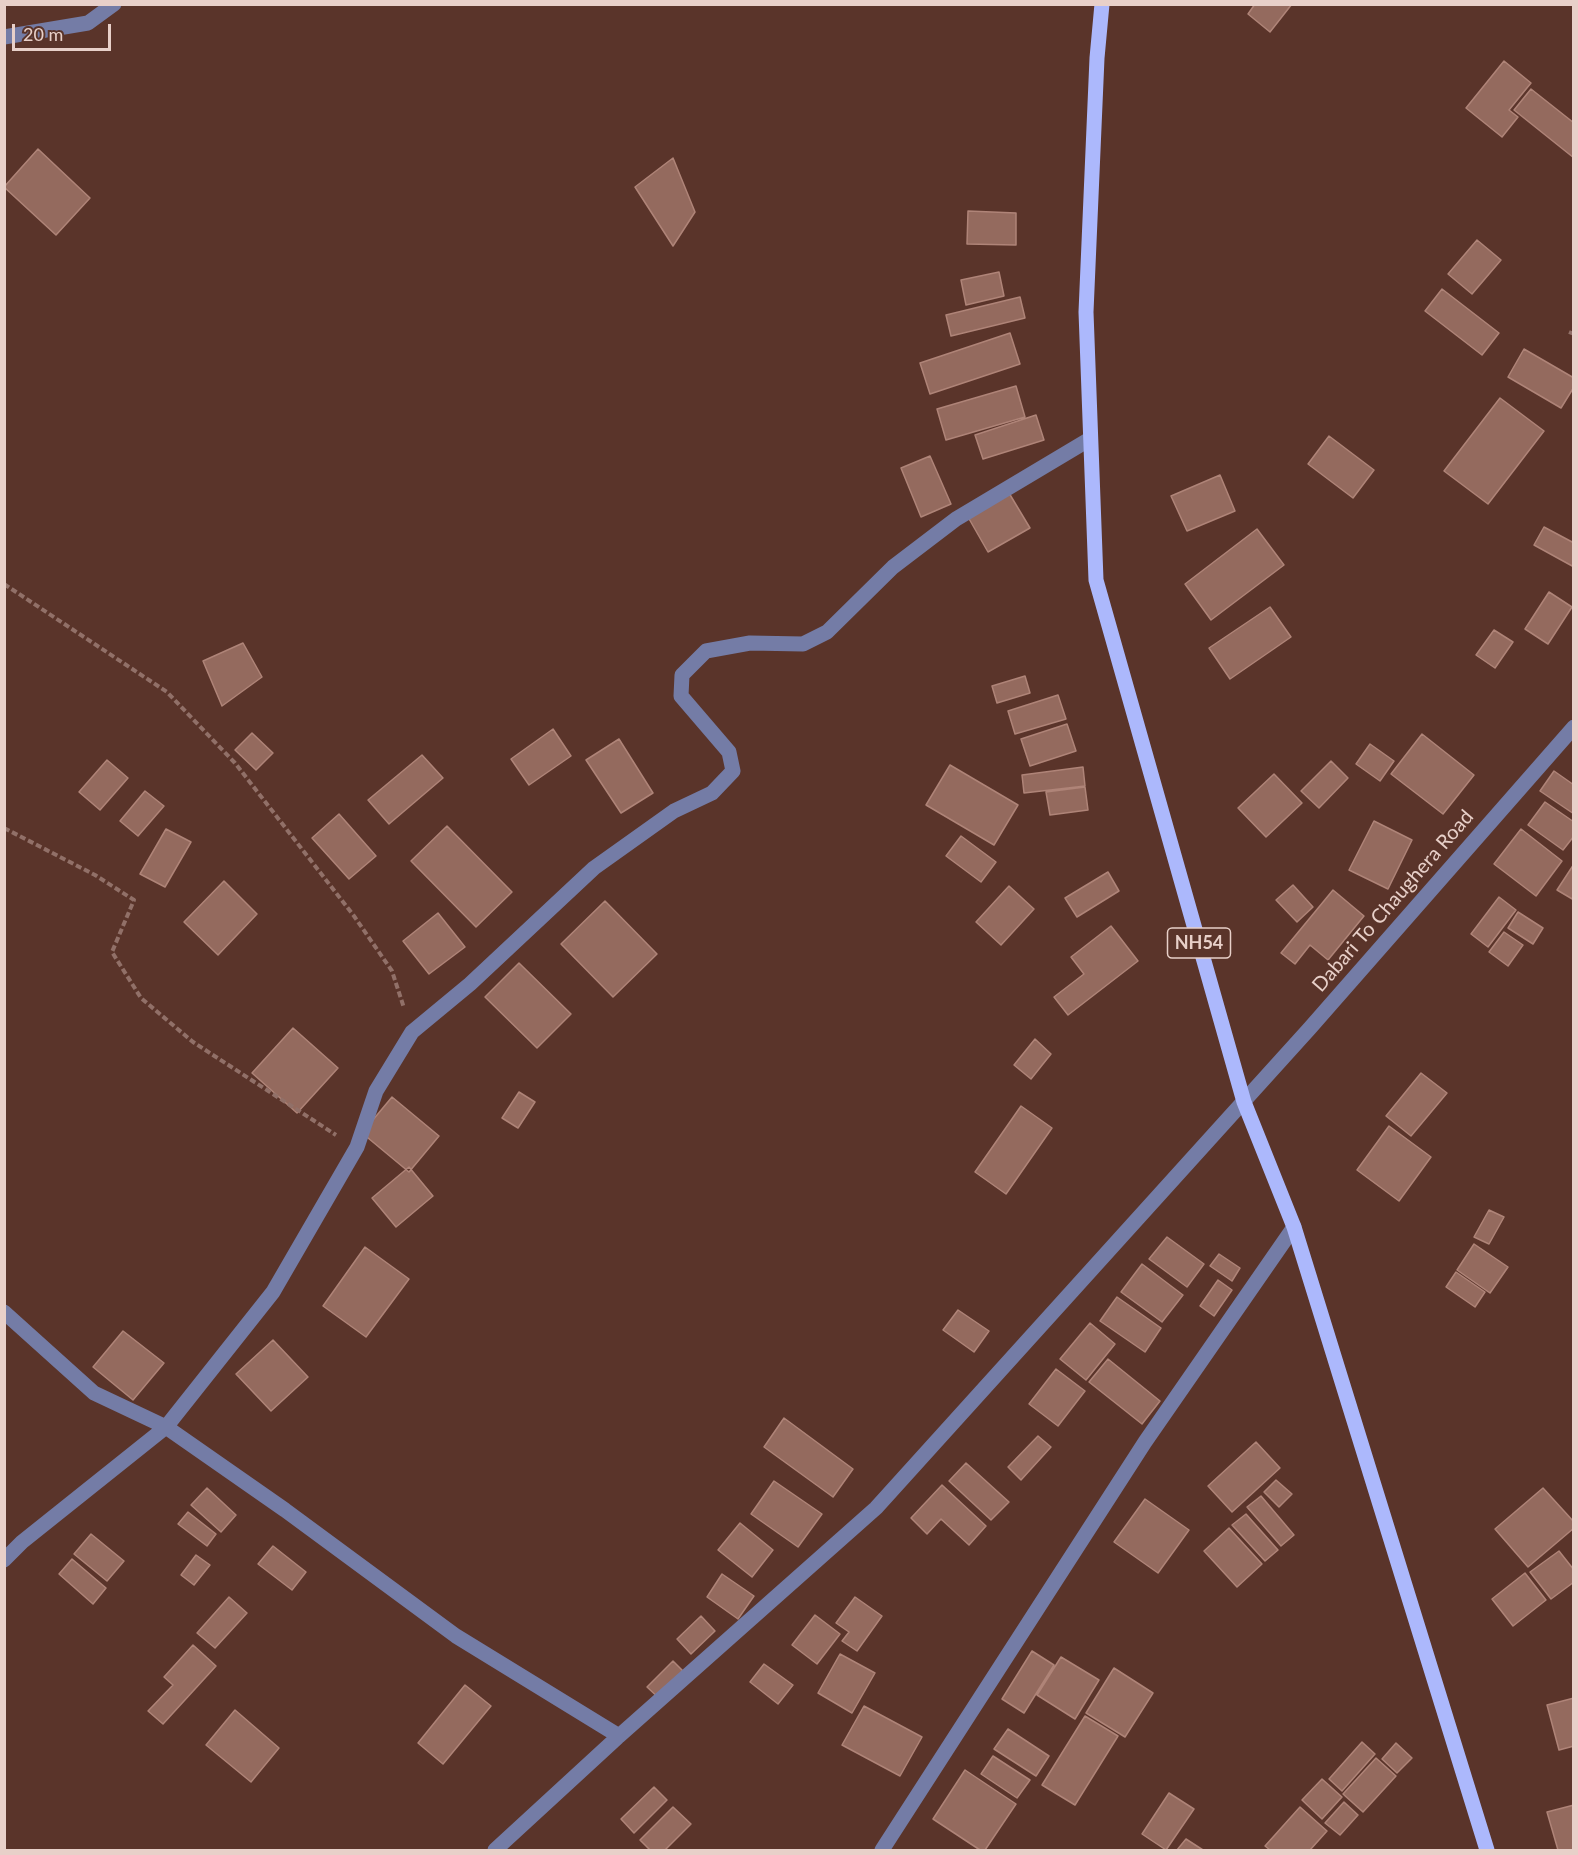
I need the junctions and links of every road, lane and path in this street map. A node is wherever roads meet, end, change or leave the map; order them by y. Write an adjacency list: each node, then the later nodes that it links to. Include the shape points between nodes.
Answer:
1 (114, 4): 3 (street, via 88,23)
2 (1102, 4): 4 (main road, NH54, via 1086,312)
3 (4, 37)
4 (1090, 439): 8 (street, via 956,519 893,567 827,632 803,644 750,643 706,651 682,675 681,696 729,752 733,771 712,793 674,812 594,868 514,945); 9 (main road, NH54, via 1096,580)
5 (4, 584): 8 (path, via 167,692 235,763 392,971)
6 (1574, 727): 9 (street, Dabari To Chaughera Road)
7 (4, 828): 10 (path, via 134,900 112,952 141,998 193,1042)
8 (412, 1032): 10 (street, via 376,1091)
9 (1244, 1102): 11 (main road, NH54); 15 (street, Dabari To Chaughera Road, via 876,1508)
10 (357, 1148): 13 (street, via 273,1292)
11 (1294, 1227): 17 (street, via 1145,1442); 18 (main road, NH54)
12 (4, 1312): 13 (street, via 94,1393)
13 (166, 1427): 14 (street); 15 (street, via 456,1636)
14 (4, 1560)
15 (619, 1736): 16 (street, Dabari To Chaughera Road)
16 (495, 1851)
17 (882, 1851)
18 (1487, 1851)

